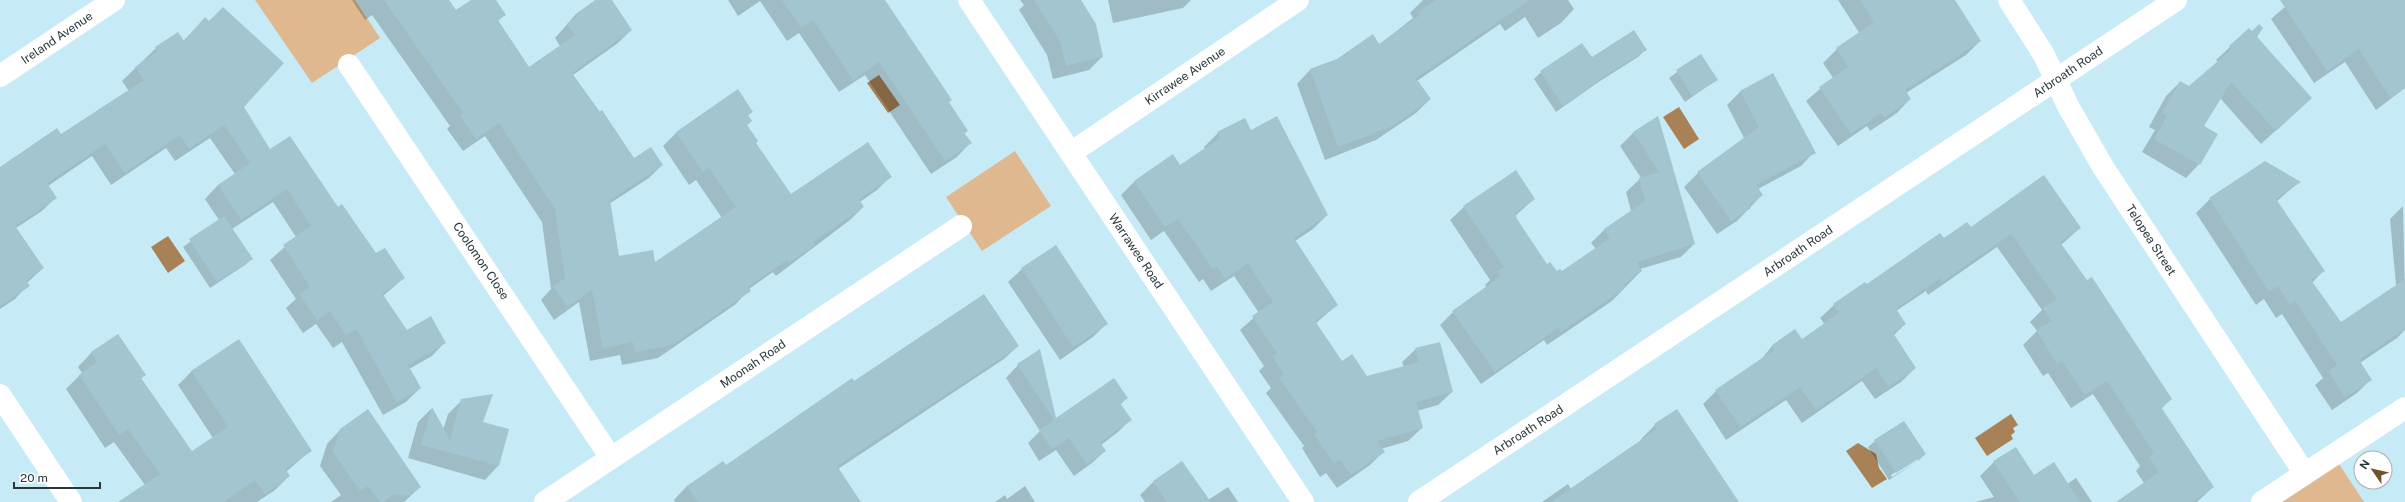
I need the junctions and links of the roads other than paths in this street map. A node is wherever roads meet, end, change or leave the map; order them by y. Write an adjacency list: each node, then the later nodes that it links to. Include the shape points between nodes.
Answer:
1 (114, 0): 7 (street, Ireland Avenue)
2 (969, 0): 9 (street, Warrawee Road)
3 (1298, 0): 9 (street, Kirrawee Avenue)
4 (2008, 0): 8 (street, Telopea Street, via 2044,55)
5 (2176, 0): 8 (street, Arbroath Road)
6 (349, 65): 13 (street, Coolomon Close)
7 (0, 76)
8 (2056, 80): 14 (street, Telopea Street, via 2104,167); 18 (street, Arbroath Road)
9 (1072, 152): 17 (street, Warrawee Road)
10 (961, 226): 13 (street, Moonah Road)
11 (0, 395): 15 (street)
12 (2405, 408): 14 (street)
13 (611, 458): 16 (street, Moonah Road)
14 (2304, 474): 19 (street)
15 (71, 502)
16 (545, 502)
17 (1303, 502)
18 (1420, 502)
19 (2262, 502)

